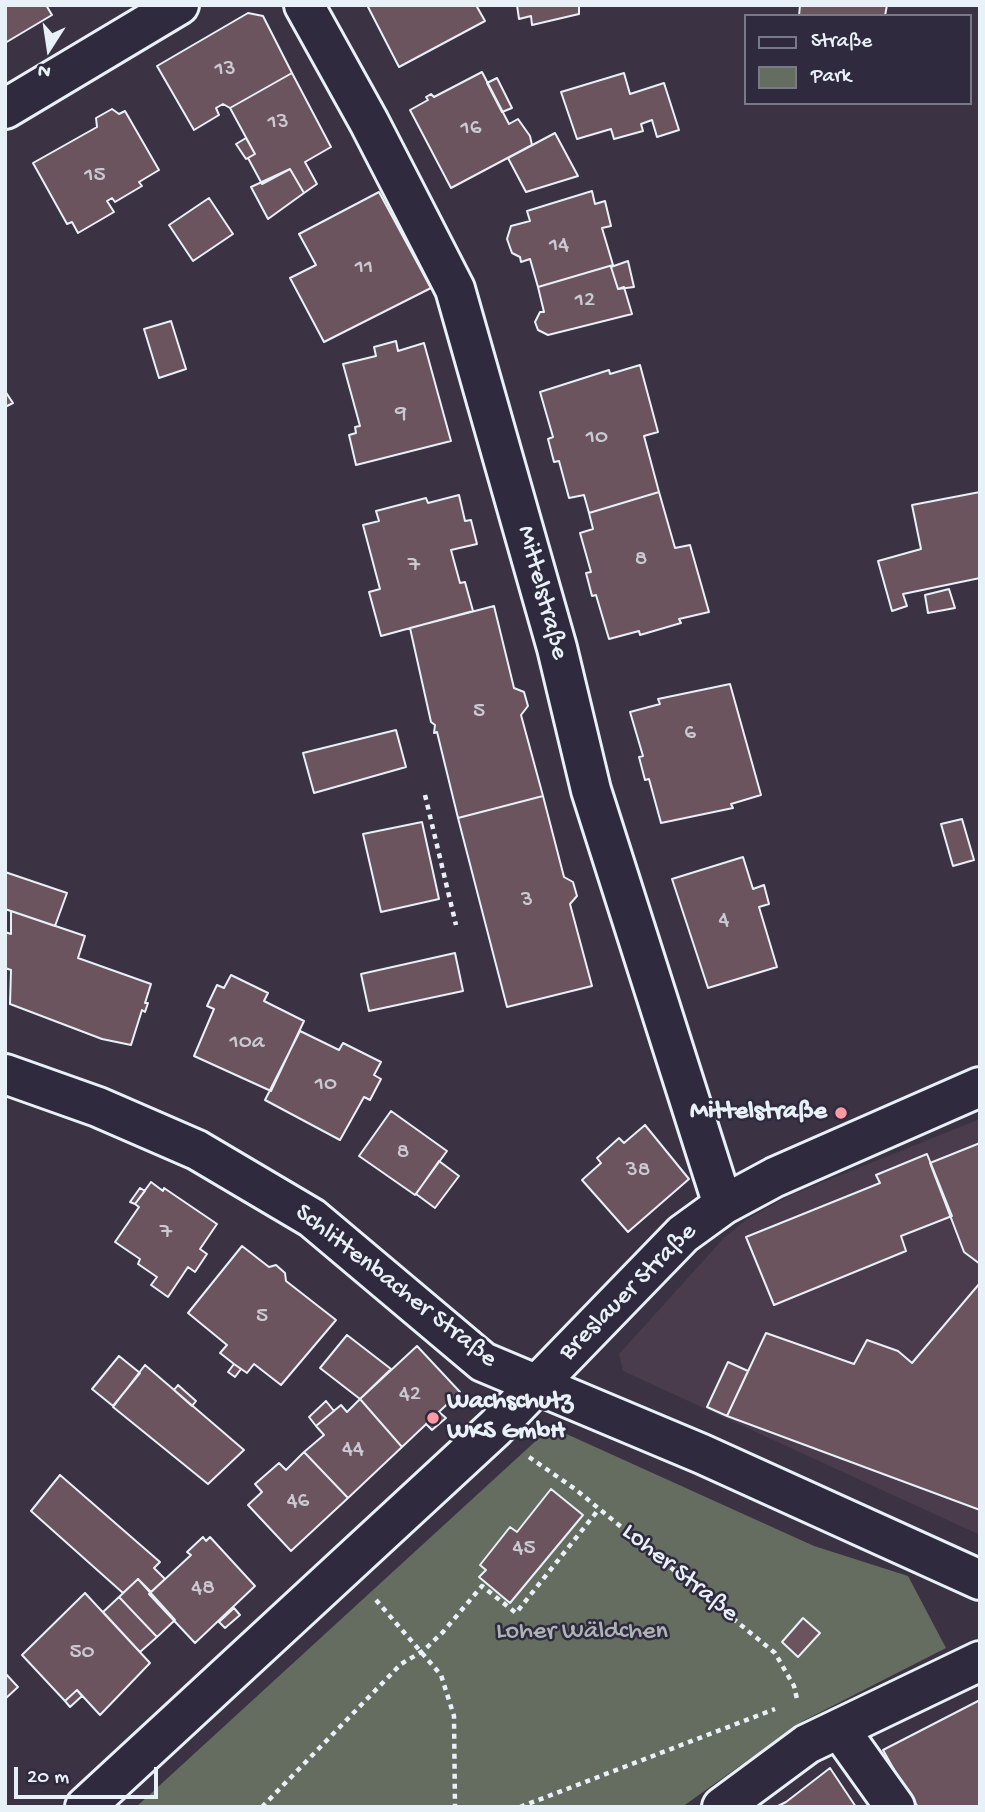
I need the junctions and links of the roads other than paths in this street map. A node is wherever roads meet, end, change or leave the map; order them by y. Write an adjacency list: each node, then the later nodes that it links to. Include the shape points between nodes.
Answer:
1 (179, 5): 3 (street)
2 (304, 5): 6 (street, Mittelstraße, via 455,289 557,648 592,790)
3 (5, 109)
4 (5, 1074): 7 (street, Schlittenbacher Straße, via 198,1150 312,1219 483,1362)
5 (980, 1087): 6 (street, Breslauer Straße, via 775,1177)
6 (723, 1205): 7 (street, Breslauer Straße, via 683,1234)
7 (538, 1386): 8 (street, Schlittenbacher Straße, via 702,1454); 11 (street, Breslauer Straße)
8 (980, 1580)
9 (980, 1661): 10 (street)
10 (839, 1730): 12 (street, via 807,1744); 13 (street)
11 (85, 1807)
12 (722, 1807)
13 (895, 1807)

